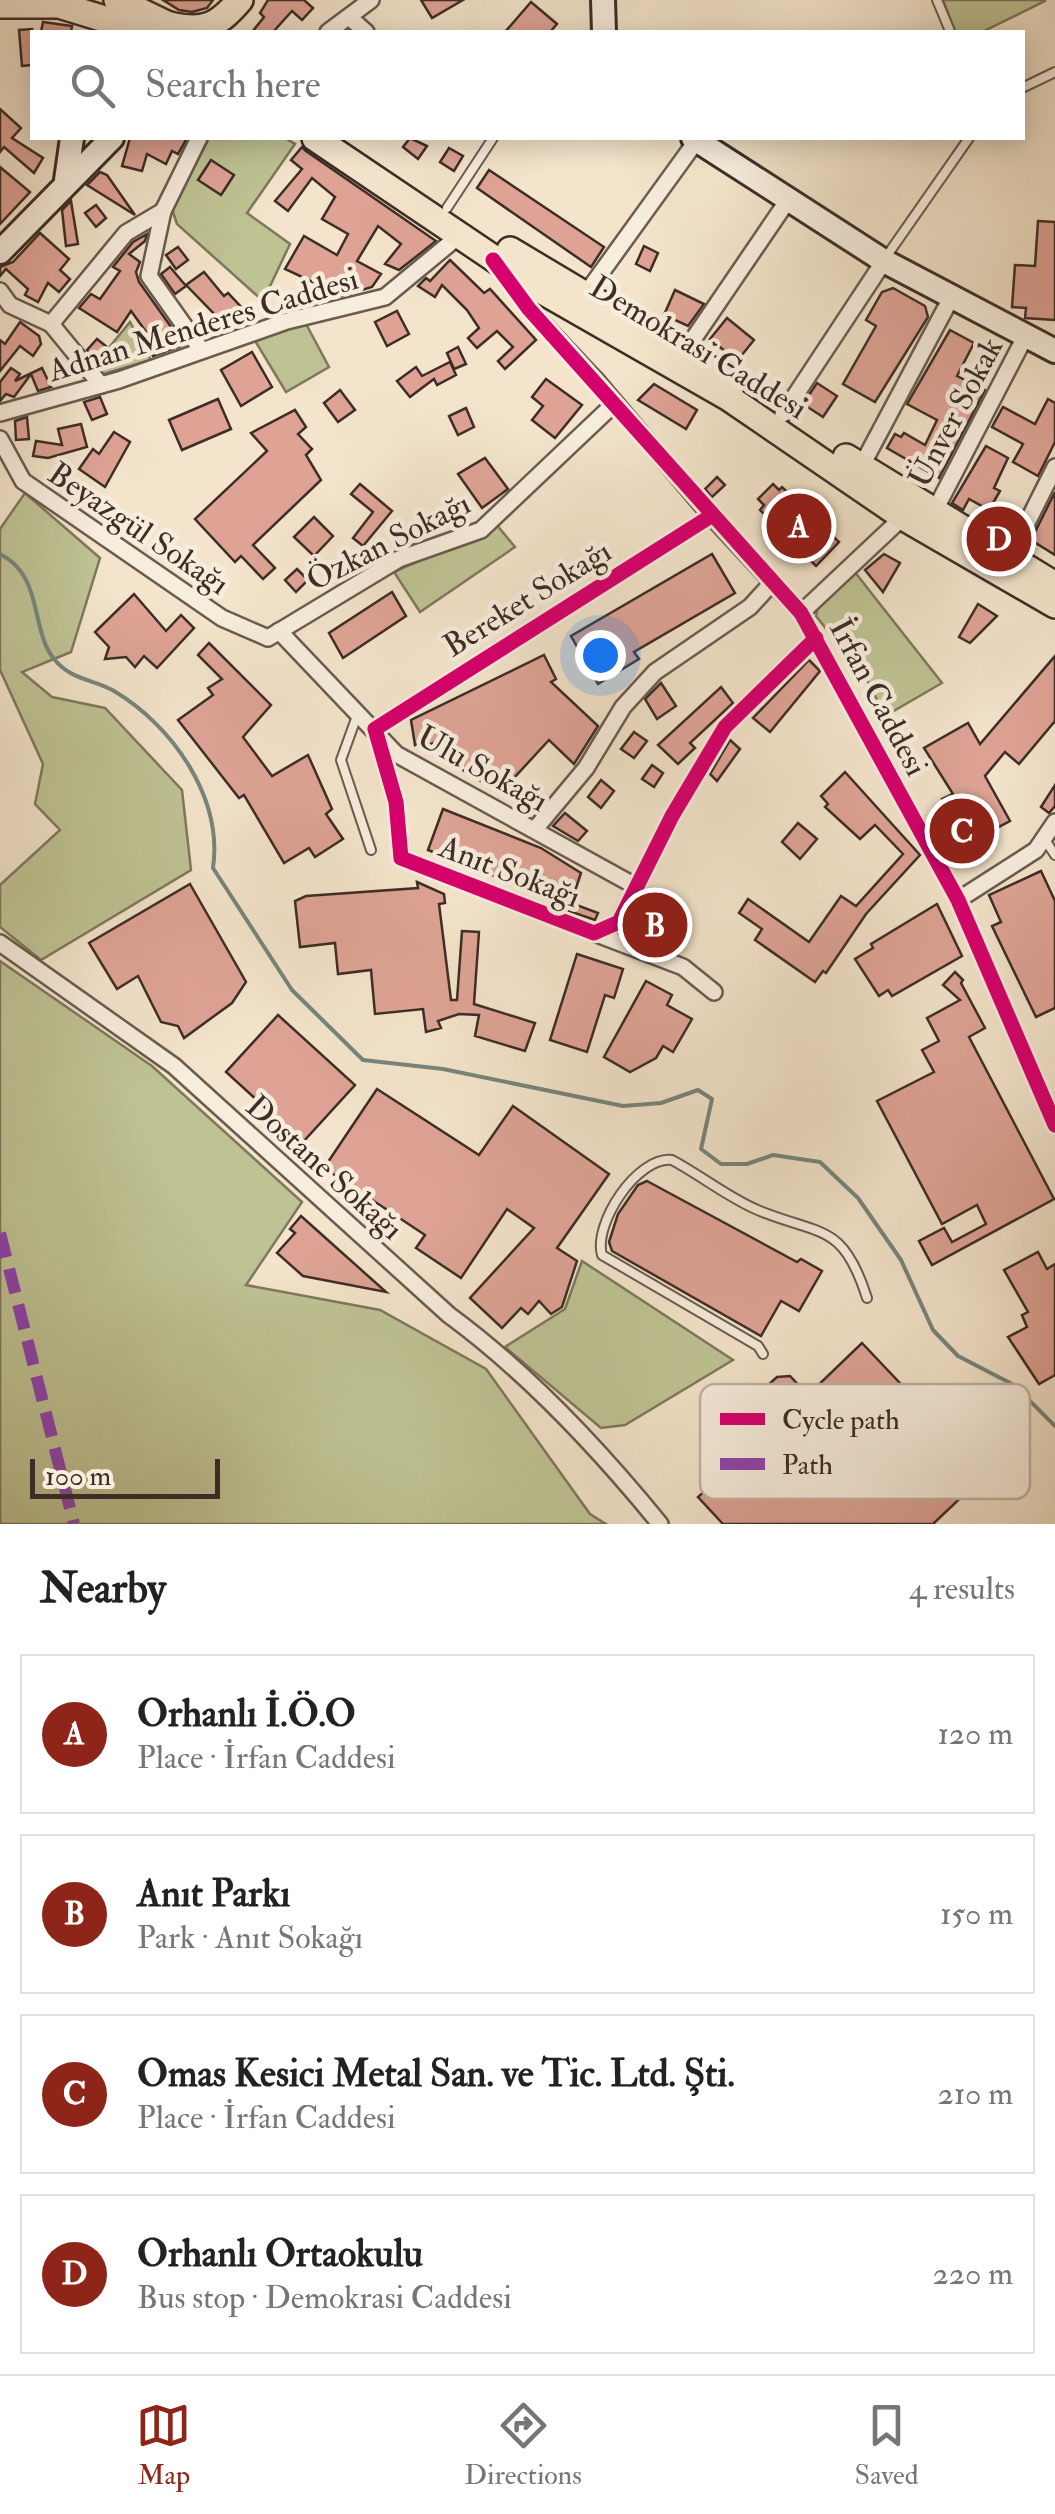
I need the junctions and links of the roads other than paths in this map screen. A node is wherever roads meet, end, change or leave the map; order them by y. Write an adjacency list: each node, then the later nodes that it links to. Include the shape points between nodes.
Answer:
1 (117, 0): 10 (main road)
2 (240, 0): 10 (main road, via 205,30)
3 (257, 0): 11 (main road)
4 (371, 0): 8 (street)
5 (603, 0): 14 (street)
6 (937, 0): 15 (lane)
7 (0, 5): 9 (main road, via 59,6)
8 (349, 17): 12 (street); 13 (street)
9 (91, 23): 10 (main road)
10 (167, 30)
11 (231, 30)
12 (331, 30)
13 (364, 30)
14 (604, 30)
15 (949, 30)
16 (1055, 72): 17 (lane)
17 (1025, 87)
18 (110, 140): 27 (street)
19 (198, 140): 31 (street)
20 (318, 140): 32 (main road, Demokrasi Caddesi)
21 (350, 140): 30 (main road, Demokrasi Caddesi)
22 (492, 140): 30 (lane)
23 (694, 140): 36 (street)
24 (697, 140): 29 (street)
25 (967, 140): 35 (lane)
26 (71, 142): 27 (street, via 80,158); 28 (street)
27 (93, 154): 28 (street)
28 (66, 180): 33 (street)
29 (788, 200): 35 (street); 43 (street, via 694,338)
30 (447, 208): 36 (main road, Demokrasi Caddesi)
31 (162, 211): 39 (street, via 126,233); 41 (street, via 149,276)
32 (460, 236): 34 (main road, Demokrasi Caddesi); 41 (street, Adnan Menderes Caddesi, via 385,297)
33 (0, 252)
34 (493, 260): 45 (street, İrfan Caddesi); 53 (main road, Demokrasi Caddesi, via 729,398)
35 (884, 261): 37 (street); 47 (street)
36 (585, 295): 43 (main road, Demokrasi Caddesi)
37 (951, 298): 40 (street); 49 (street)
38 (3, 302): 39 (street)
39 (51, 324): 44 (street)
40 (1026, 335): 42 (street); 51 (street, Ünver Sokak)
41 (200, 348): 44 (street, Adnan Menderes Caddesi)
42 (1055, 351)
43 (692, 357): 47 (main road, Demokrasi Caddesi)
44 (101, 386): 46 (street, Adnan Menderes Caddesi)
45 (616, 403): 52 (street, İrfan Caddesi); 59 (street, Özkan Sokağı, via 481,530 399,559)
46 (0, 413)
47 (782, 414): 49 (main road, Demokrasi Caddesi)
48 (0, 439): 59 (street, Beyazgül Sokağı, via 23,482 222,618)
49 (861, 466): 51 (main road, Demokrasi Caddesi)
50 (1055, 467): 54 (street)
51 (933, 514): 54 (main road, Demokrasi Caddesi)
52 (710, 516): 55 (street, İrfan Caddesi); 62 (street, Bereket Sokağı)
53 (904, 517): 57 (main road, Demokrasi Caddesi); 58 (street)
54 (1009, 559): 56 (main road, Demokrasi Caddesi)
55 (771, 584): 58 (street, İrfan Caddesi); 64 (street, via 750,607 655,672 622,707 586,768)
56 (1055, 585)
57 (1055, 605)
58 (802, 613): 60 (street, İrfan Caddesi)
59 (274, 635): 61 (street, Ulu Sokağı)
60 (816, 638): 68 (street, Anıt Sokağı, via 724,727); 69 (street, İrfan Caddesi)
61 (358, 713): 62 (street, Ulu Sokağı); 66 (lane, via 340,760)
62 (375, 729): 64 (street, Ulu Sokağı, via 396,754); 70 (street, Anıt Sokağı, via 396,802 402,858)
63 (1055, 822): 65 (street)
64 (536, 828): 68 (street, Ulu Sokağı)
65 (1044, 838): 67 (lane); 69 (street, via 1036,850)
66 (371, 850)
67 (1055, 855)
68 (636, 887): 70 (street, Anıt Sokağı, via 619,922)
69 (958, 900): 73 (street, İrfan Caddesi)
70 (594, 933): 72 (street, via 683,967)
71 (0, 943): 76 (street, Dostane Sokağı, via 174,1066 496,1350)
72 (714, 992)
73 (1055, 1125)
74 (868, 1298): 75 (lane, via 853,1262 822,1230 758,1210 672,1160 639,1170 600,1236 602,1254)
75 (764, 1354)
76 (660, 1524)

